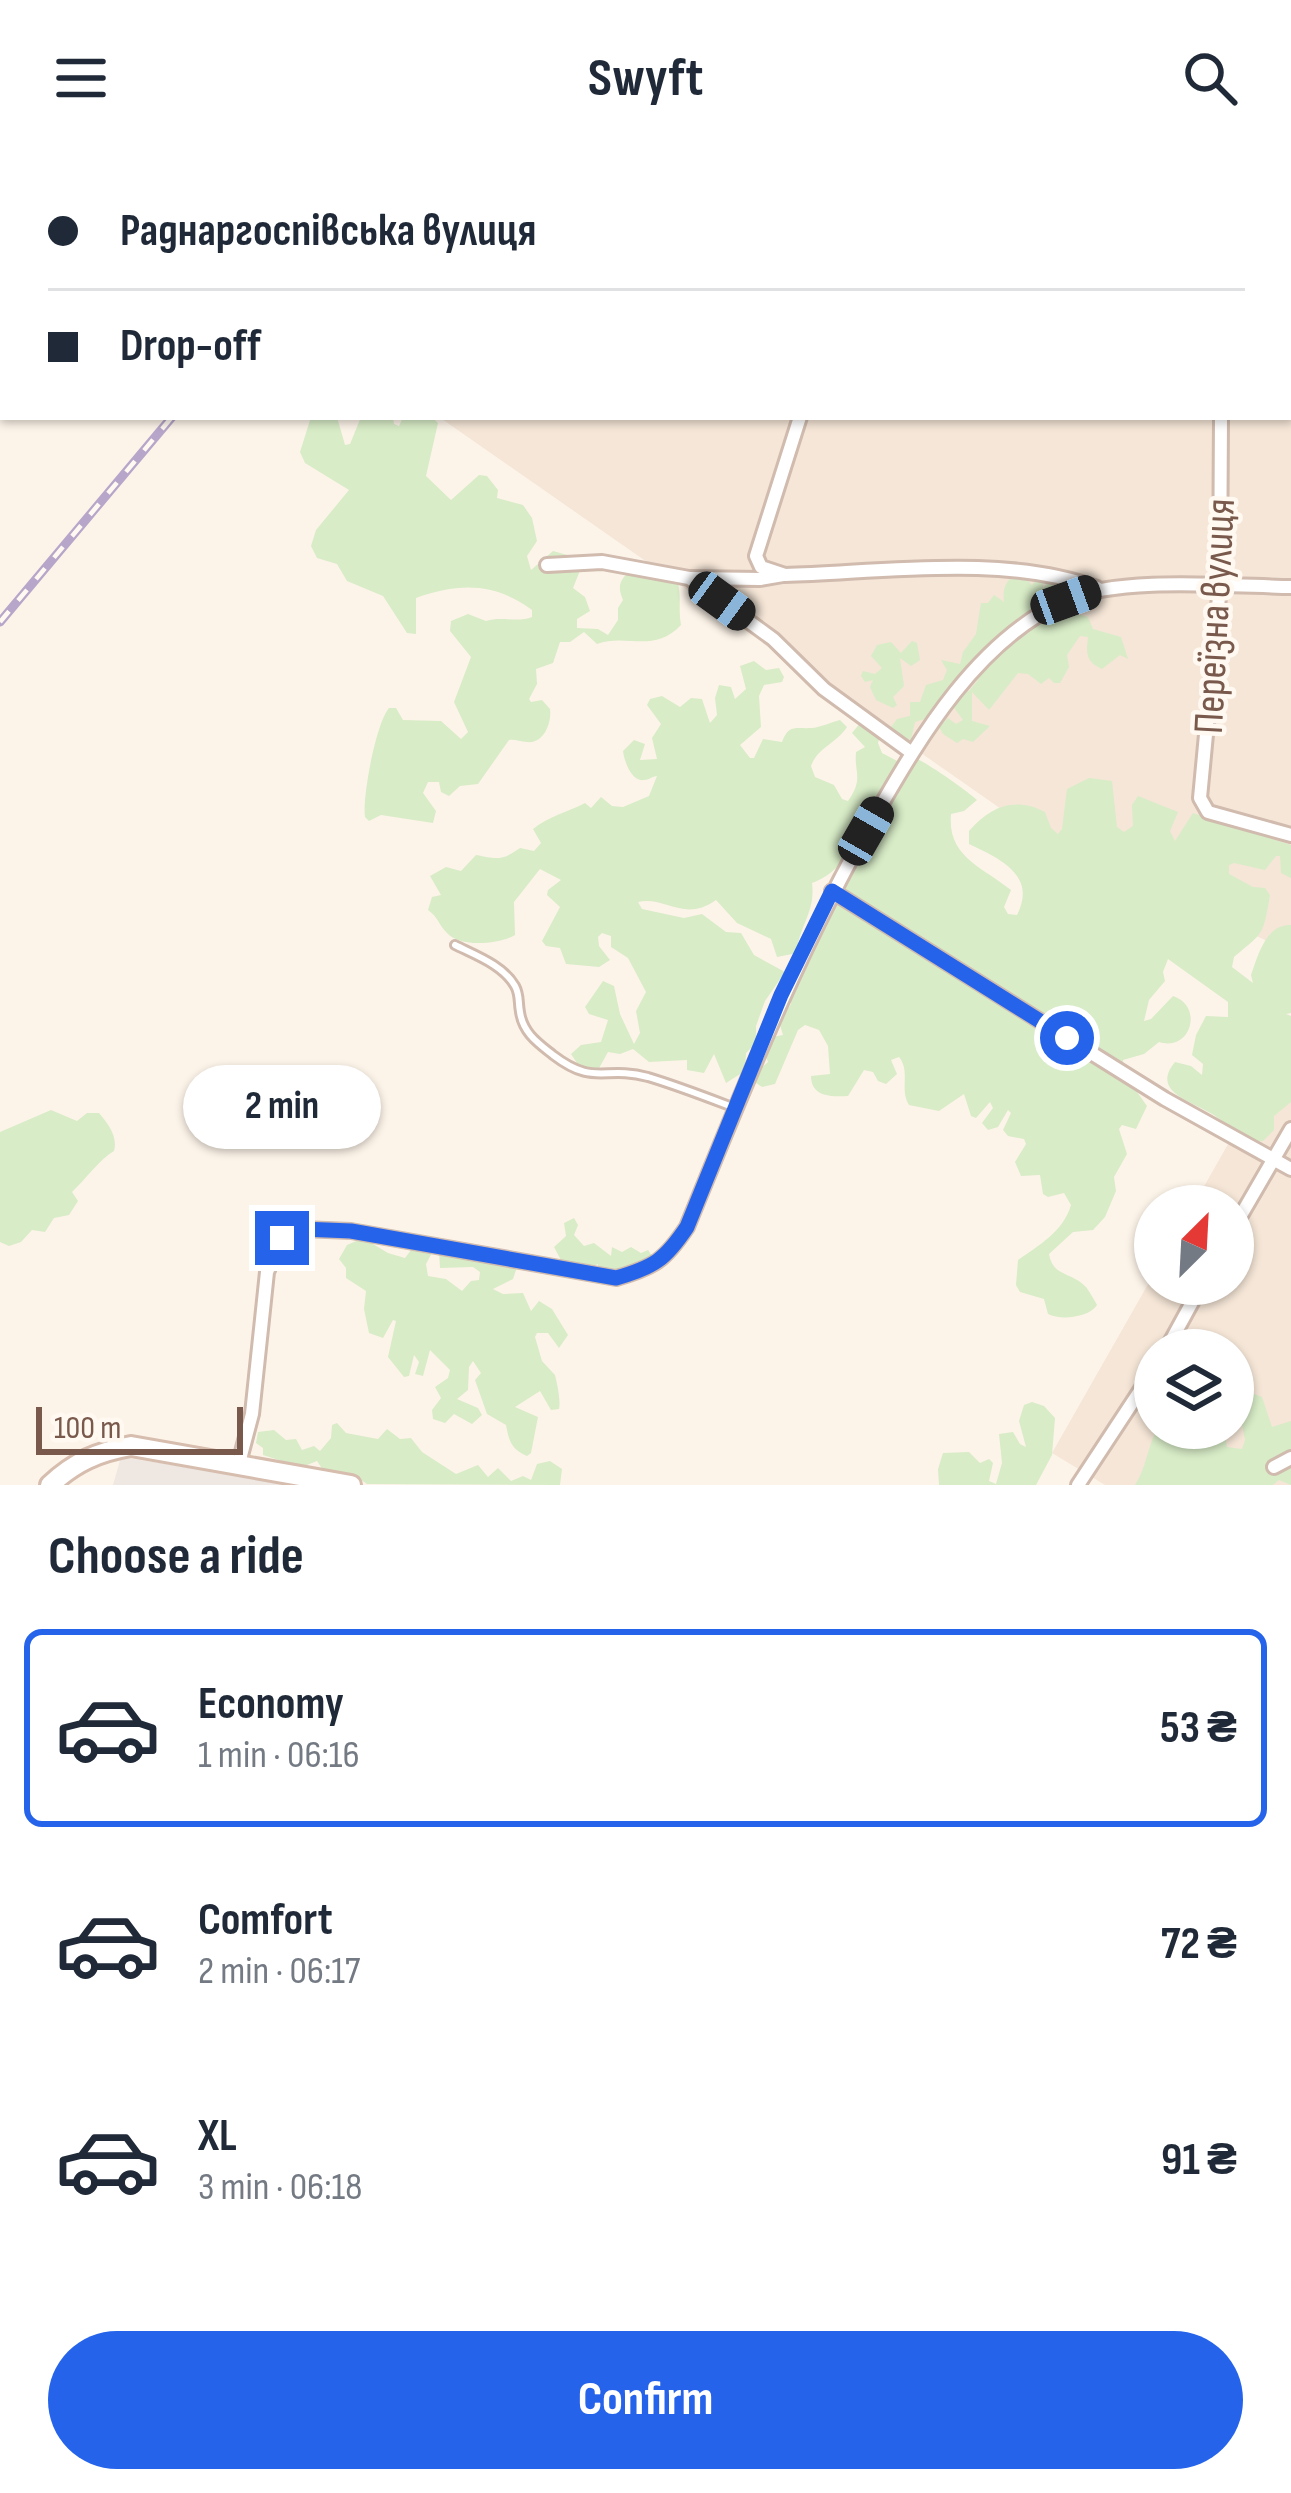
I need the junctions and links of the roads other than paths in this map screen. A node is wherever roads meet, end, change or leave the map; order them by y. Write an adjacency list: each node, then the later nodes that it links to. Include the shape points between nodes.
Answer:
1 (799, 420): 4 (street, via 756,556 761,567)
2 (1222, 420): 6 (street, Переїзна вулиця)
3 (547, 565): 5 (street, via 602,562)
4 (785, 575): 5 (street); 8 (street, via 1017,569)
5 (689, 578): 9 (street)
6 (1220, 586): 7 (street); 8 (street); 10 (street, Переїзна вулиця, via 1200,798 1208,812)
7 (1291, 587)
8 (1098, 589): 9 (street, via 1050,609 1006,642 938,713)
9 (912, 754): 11 (street)
10 (1291, 835)
11 (832, 891): 13 (street); 15 (street)
12 (455, 944): 13 (lane, via 513,981 532,1038 572,1068 648,1078)
13 (735, 1108): 20 (street, via 687,1227 667,1257 644,1270 616,1278 351,1231 302,1229 282,1238 268,1272 252,1414)
14 (1291, 1130): 15 (street)
15 (1275, 1159): 16 (street); 17 (street)
16 (1291, 1169)
17 (1254, 1194)
18 (1134, 1400): 25 (street)
19 (1291, 1458): 21 (street)
20 (238, 1462): 22 (street); 23 (street, via 131,1446 74,1463)
21 (1274, 1467)
22 (275, 1477): 24 (street)
23 (50, 1485)
24 (351, 1485)
25 (1078, 1485)

